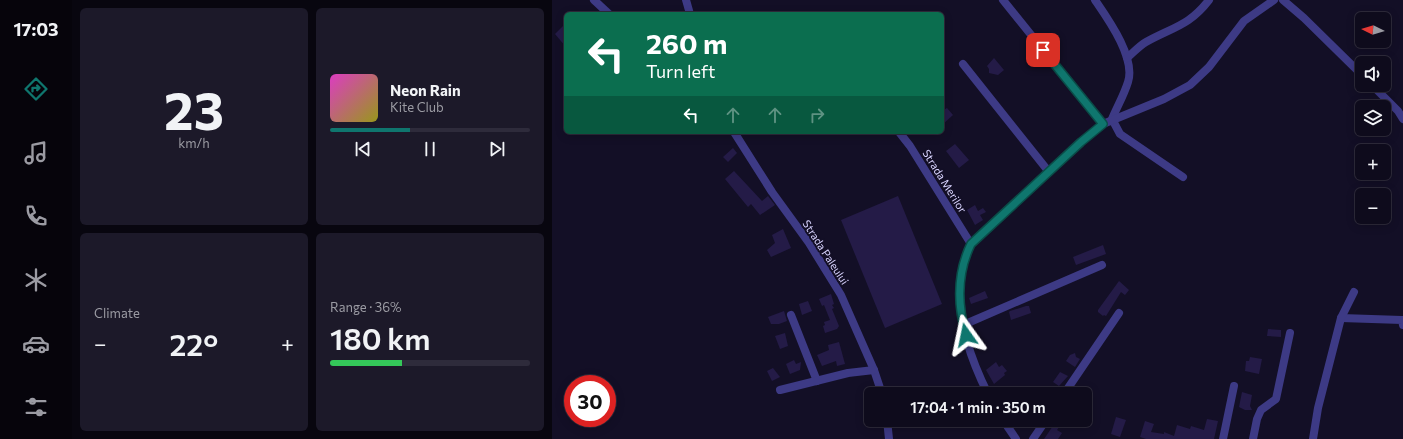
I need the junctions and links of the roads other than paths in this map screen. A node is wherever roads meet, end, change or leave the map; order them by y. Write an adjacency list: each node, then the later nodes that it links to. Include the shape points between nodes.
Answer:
1 (594, 0): 8 (street)
2 (686, 0): 9 (street)
3 (1003, 0): 16 (street)
4 (1209, 0): 10 (street, via 1196,16 1144,43)
5 (1274, 0): 14 (street, via 1244,21 1209,67 1190,85 1164,99)
6 (1283, 0): 12 (street)
7 (1098, 2): 10 (street, via 1116,32)
8 (607, 12)
9 (689, 12)
10 (1127, 58): 14 (street, via 1129,81)
11 (963, 64): 19 (street)
12 (1355, 68)
13 (1379, 92): 15 (street)
14 (1112, 119): 16 (street); 20 (street, via 1120,134)
15 (1403, 119)
16 (1103, 124): 19 (street)
17 (735, 134): 30 (street, Strada Paleului, via 841,295)
18 (901, 134): 21 (street, Strada Merilor)
19 (1049, 172): 21 (street)
20 (1183, 177)
21 (971, 244): 27 (street, via 963,260 960,276 959,298)
22 (1102, 265): 27 (street)
23 (1354, 292): 26 (street)
24 (1118, 313): 35 (street)
25 (791, 315): 31 (street)
26 (1341, 318): 28 (street, via 1402,320); 45 (street, via 1318,408)
27 (963, 325): 34 (street, via 976,370)
28 (1403, 325)
29 (1290, 333): 44 (street, via 1276,399 1262,410 1257,419)
30 (874, 370): 31 (street, via 848,373); 33 (street, Strada Paleului)
31 (818, 381): 36 (street)
32 (1234, 386): 43 (street)
33 (880, 387)
34 (984, 387)
35 (1069, 387)
36 (780, 390)
37 (888, 427): 40 (street)
38 (1007, 427): 41 (street)
39 (1041, 427): 42 (street)
40 (889, 439)
41 (1016, 439)
42 (1033, 439)
43 (1224, 439)
44 (1253, 439)
45 (1313, 439)

